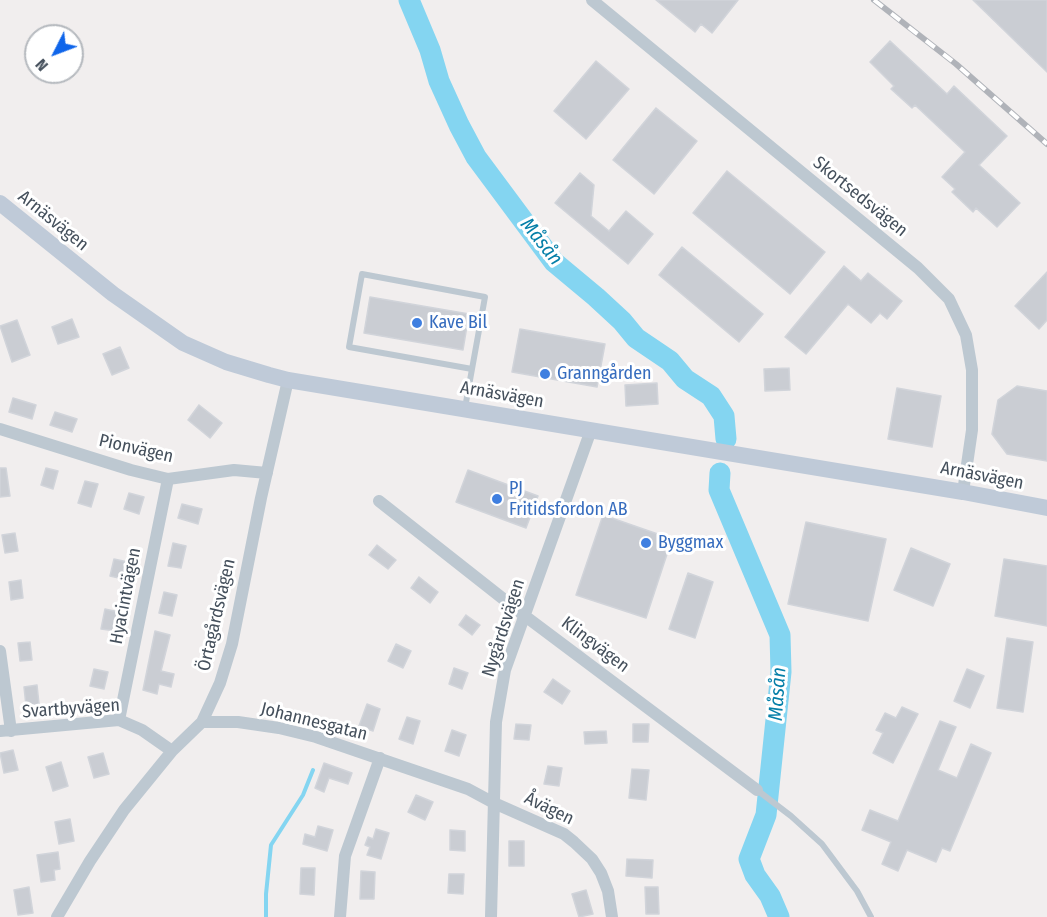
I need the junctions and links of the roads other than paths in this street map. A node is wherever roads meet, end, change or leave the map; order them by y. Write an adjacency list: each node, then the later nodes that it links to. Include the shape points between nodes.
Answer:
1 (592, 0): 10 (street, Skortsedsvägen, via 918,268 949,299 966,335 972,370 972,430)
2 (0, 203): 4 (street, Arnäsvägen, via 113,294 183,343 226,362)
3 (472, 369): 3 (lane, via 485,297 362,274 349,347); 5 (lane)
4 (288, 380): 5 (street, Arnäsvägen); 8 (street, Örtagårdsvägen)
5 (465, 408): 7 (street, Arnäsvägen)
6 (0, 429): 9 (street, Pionvägen)
7 (591, 430): 10 (street, Arnäsvägen); 13 (street, Nygårdsvägen)
8 (267, 473): 9 (street, Pionvägen, via 234,470); 16 (street, Örtagårdsvägen, via 232,644)
9 (168, 478): 15 (street, Hyacintvägen)
10 (963, 492): 12 (street, Arnäsvägen)
11 (379, 501): 13 (street, Klingvägen)
12 (1047, 508)
13 (525, 616): 20 (street, Klingvägen); 21 (street, Nygårdsvägen, via 506,670 496,722)
14 (0, 651): 17 (street)
15 (119, 720): 17 (street, Svartbyvägen); 18 (street, Svartbyvägen)
16 (202, 722): 18 (street, Örtagårdsvägen); 19 (street, Johannesgatan, via 279,728)
17 (5, 731)
18 (172, 751): 22 (street, Örtagårdsvägen, via 124,810)
19 (380, 758): 21 (street, Johannesgatan, via 468,789); 23 (street, Johannesgatan, via 345,856)
20 (757, 790): 26 (lane, Klingvägen, via 822,844)
21 (494, 803): 24 (street, Nygårdsvägen); 25 (street, Åvägen, via 564,834 592,859 608,891)
22 (57, 917)
23 (340, 917)
24 (491, 917)
25 (612, 917)
26 (871, 917)

